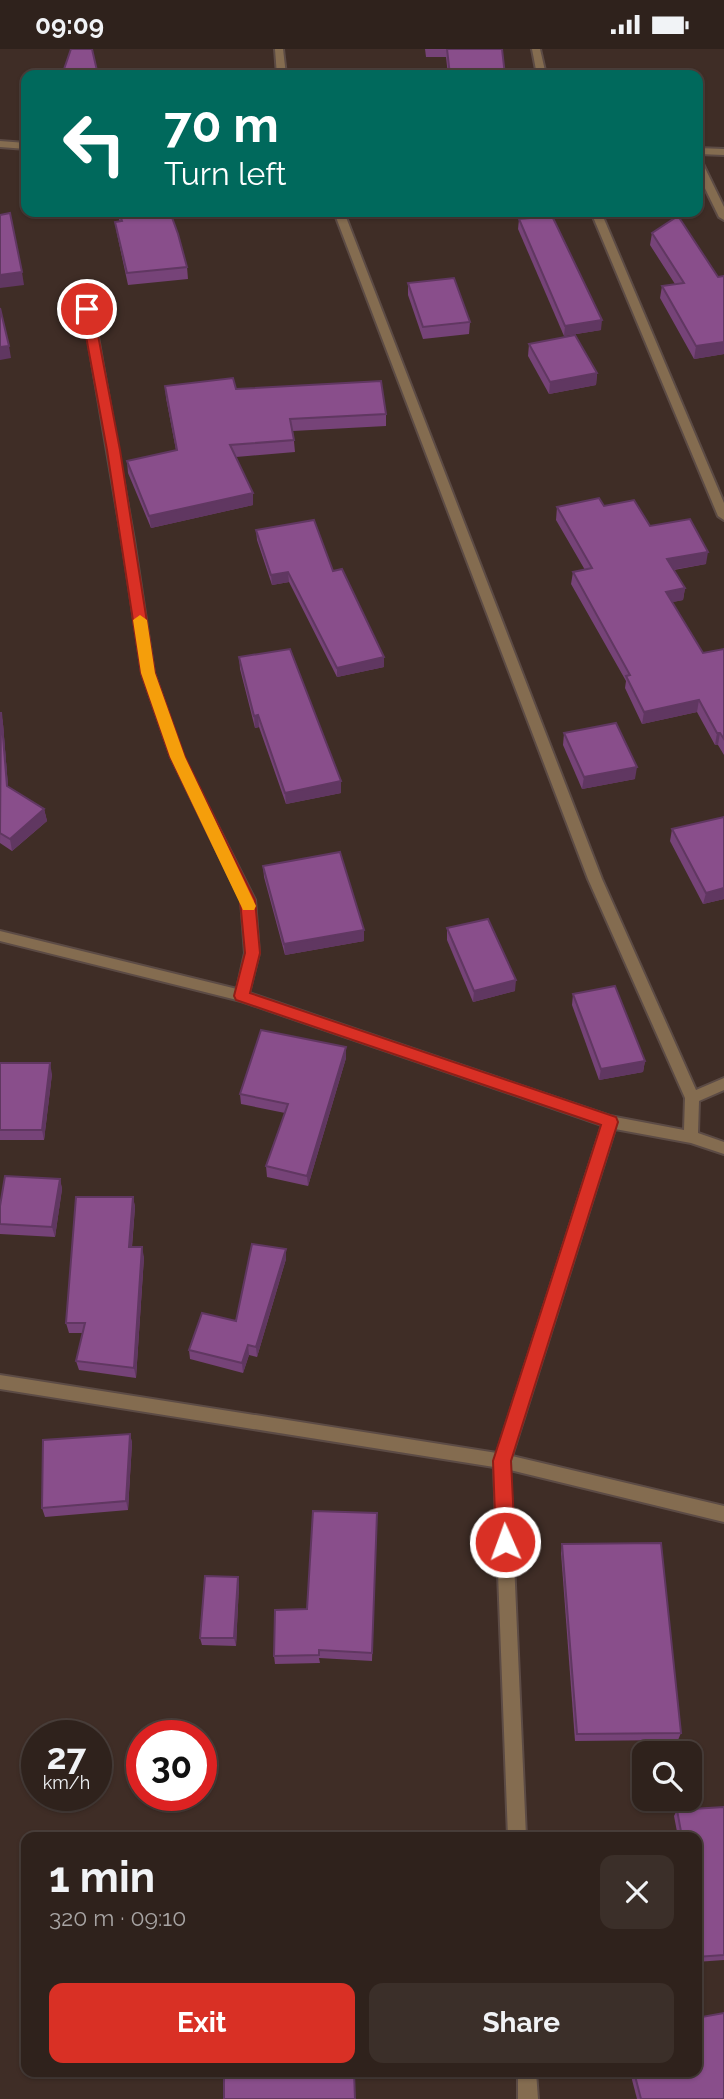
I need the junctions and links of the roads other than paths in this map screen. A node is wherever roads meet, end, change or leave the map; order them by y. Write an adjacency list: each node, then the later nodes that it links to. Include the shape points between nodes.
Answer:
1 (279, 49): 3 (street)
2 (536, 49): 4 (street)
3 (281, 70)
4 (541, 70)
5 (0, 144): 6 (street)
6 (21, 146)
7 (703, 151): 8 (street)
8 (724, 152)
9 (703, 174): 12 (street)
10 (341, 217): 18 (street, via 595,879)
11 (598, 217): 14 (street)
12 (724, 217)
13 (85, 292): 16 (street, via 148,673 177,757 248,900 252,953)
14 (724, 516)
15 (0, 936): 16 (street)
16 (242, 996): 19 (street)
17 (724, 1084): 18 (street)
18 (692, 1098): 20 (street)
19 (610, 1122): 20 (street); 23 (street)
20 (691, 1137): 21 (street)
21 (724, 1148)
22 (0, 1382): 23 (street)
23 (502, 1461): 24 (street); 25 (street)
24 (724, 1514)
25 (517, 1832)
26 (527, 2077): 27 (street)
27 (528, 2099)

